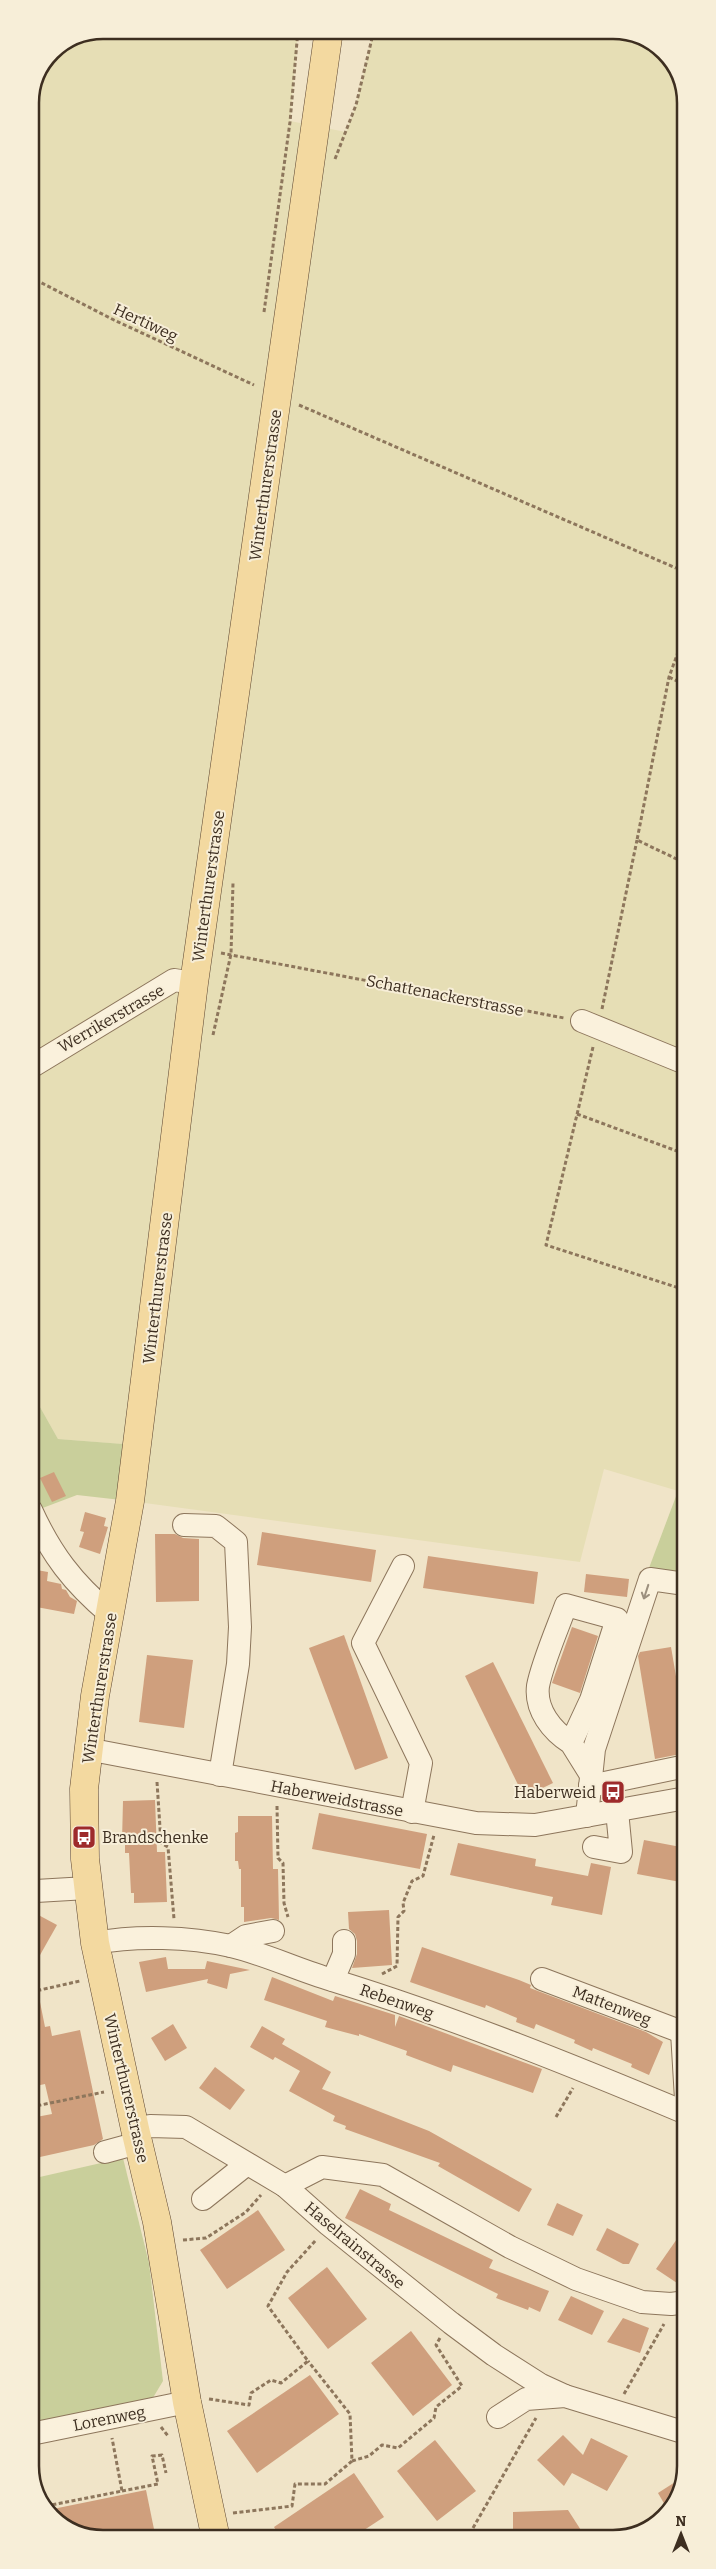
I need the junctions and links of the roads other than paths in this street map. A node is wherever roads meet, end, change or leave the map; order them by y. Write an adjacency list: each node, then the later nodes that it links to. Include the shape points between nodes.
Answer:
1 (328, 39): 2 (main road, Winterthurerstrasse)
2 (194, 983): 5 (street, Werrikerstrasse, via 174,980); 10 (main road, Winterthurerstrasse, via 130,1501)
3 (590, 1025): 4 (street)
4 (677, 1060)
5 (39, 1062)
6 (184, 1525): 14 (street, via 216,1526 236,1542 240,1627 238,1664)
7 (39, 1526): 10 (street, via 69,1575)
8 (404, 1566): 18 (street, via 363,1643 420,1763)
9 (677, 1583): 15 (street, one-way to 15, via 650,1579 594,1749)
10 (110, 1614): 12 (main road, Winterthurerstrasse)
11 (571, 1743): 11 (street, via 591,1700 617,1619 566,1605 538,1687 542,1713 557,1734); 15 (street)
12 (87, 1749): 14 (street, Haberweidstrasse); 21 (main road, Winterthurerstrasse, via 83,1812)
13 (677, 1767): 15 (street)
14 (220, 1775): 18 (street, Haberweidstrasse)
15 (590, 1780): 19 (street)
16 (677, 1800): 17 (street, Haberweidstrasse)
17 (617, 1810): 19 (street, Haberweidstrasse); 20 (street, via 621,1852)
18 (412, 1812): 19 (street, Haberweidstrasse, via 508,1826)
19 (587, 1816)
20 (594, 1847)
21 (87, 1888): 22 (street); 25 (main road, Winterthurerstrasse)
22 (39, 1891)
23 (281, 1926): 26 (street, via 246,1936)
24 (344, 1941): 28 (street, via 344,1954)
25 (96, 1943): 26 (street, Rebenweg, via 133,1938); 31 (main road, Winterthurerstrasse)
26 (231, 1946): 28 (street, Rebenweg)
27 (542, 1979): 29 (street, Mattenweg)
28 (333, 1980): 30 (street, Rebenweg, via 369,1990 585,2071)
29 (677, 2027)
30 (677, 2110)
31 (137, 2136): 32 (street, Haselrainstrasse); 33 (street, Haselrainstrasse, via 150,2126 186,2127); 38 (main road, Winterthurerstrasse)
32 (105, 2152)
33 (247, 2164): 34 (street, Haselrainstrasse); 35 (street)
34 (285, 2186): 36 (street, via 322,2167 383,2175 576,2279 642,2302); 37 (street, Haselrainstrasse, via 450,2323 541,2385)
35 (203, 2198)
36 (677, 2303)
37 (565, 2396): 39 (street, Haselrainstrasse, via 526,2399); 40 (street, Haselrainstrasse)
38 (197, 2401): 41 (street, Lorenweg); 42 (main road, Winterthurerstrasse)
39 (498, 2417)
40 (677, 2430)
41 (39, 2432)
42 (215, 2530)

